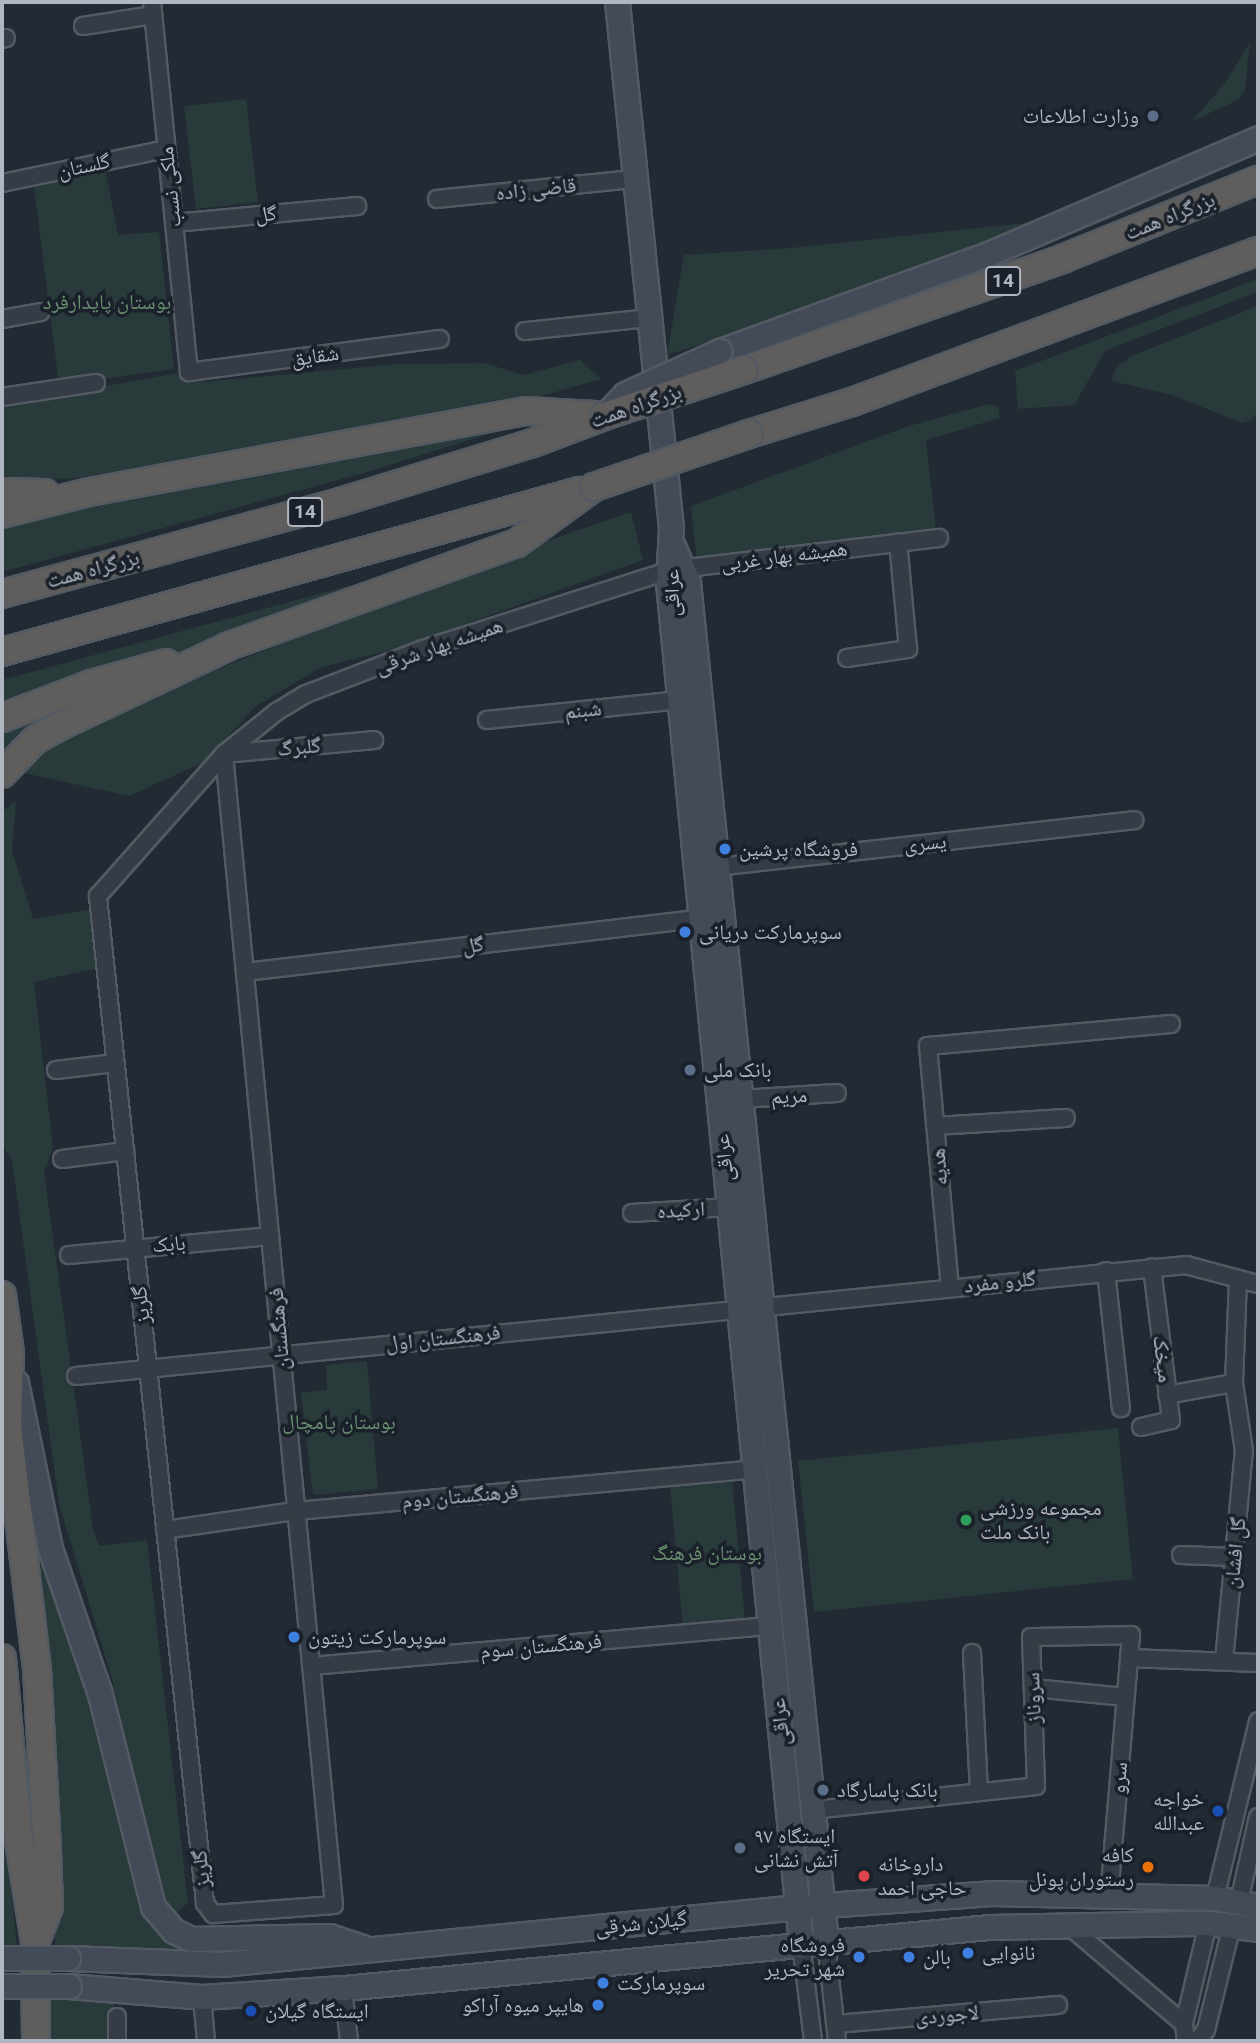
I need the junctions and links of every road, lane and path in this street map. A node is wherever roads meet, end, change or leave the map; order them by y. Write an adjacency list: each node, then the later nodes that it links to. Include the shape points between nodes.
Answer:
1 (617, 2): 6 (main road, عراقی)
2 (153, 8): 3 (street); 5 (street, ملکی نسب)
3 (83, 26)
4 (1258, 138): 21 (main road, bridge, via 988,254 684,363 625,394)
5 (166, 149): 8 (street, گلستان); 11 (street, ملکی نسب)
6 (635, 179): 9 (street, قاضی زاده); 14 (main road, عراقی)
7 (1258, 180): 21 (highway, بزرگراه همت / 14, bridge, via 1062,259)
8 (2, 183)
9 (438, 199)
10 (357, 206): 11 (street, گل)
11 (174, 223): 18 (street, ملکی نسب)
12 (1258, 251): 22 (highway, bridge, via 852,402)
13 (40, 312): 15 (street)
14 (649, 318): 16 (street); 28 (main road, عراقی)
15 (2, 319)
16 (525, 331)
17 (440, 339): 18 (street, شقایق)
18 (190, 372)
19 (96, 383): 20 (street)
20 (2, 397)
21 (604, 416): 24 (highway, via 526,411); 29 (highway, بزرگراه همت / 14, via 533,443 341,502)
22 (594, 487): 30 (highway, via 517,543); 31 (highway)
23 (2, 492): 24 (highway)
24 (89, 492): 25 (highway)
25 (2, 514)
26 (939, 538): 27 (street, همیشه بهار غربی)
27 (898, 542): 28 (street, همیشه بهار غربی); 32 (street, via 908,649)
28 (677, 569): 33 (main road, عراقی); 37 (street, همیشه بهار شرقی, via 423,649 306,694); 40 (main road, عراقی)
29 (2, 594)
30 (229, 646): 34 (highway, via 91,684); 38 (highway, via 35,740)
31 (2, 652)
32 (847, 658)
33 (680, 700): 35 (street, شبنم); 41 (main road, عراقی)
34 (2, 718)
35 (487, 720)
36 (374, 740): 37 (street, گلبرگ)
37 (224, 754): 42 (street, فرهنگستان); 44 (street, گلریز, via 98,896)
38 (2, 774)
39 (1134, 820): 40 (street, یسری)
40 (717, 867): 41 (main road, عراقی)
41 (711, 918): 42 (street, گل); 47 (main road, عراقی); 52 (main road, عراقی)
42 (245, 972): 54 (street, فرهنگستان)
43 (1171, 1024): 49 (street, هدیه, via 928,1046)
44 (116, 1063): 45 (street); 50 (street, گلریز)
45 (56, 1070)
46 (837, 1093): 47 (street, مریم)
47 (740, 1099): 63 (main road, عراقی)
48 (1066, 1118): 49 (street)
49 (936, 1126): 61 (street, هدیه)
50 (125, 1151): 51 (street); 55 (street, گلریز)
51 (62, 1159)
52 (729, 1207): 53 (street, ارکیده); 63 (main road, عراقی)
53 (632, 1213)
54 (270, 1236): 55 (street, بابک); 65 (street, فرهنگستان)
55 (135, 1247): 56 (street, بابک); 66 (street, گلریز)
56 (69, 1255)
57 (1152, 1267): 58 (street, گلرو مفرد); 59 (street, گلرو مفرد, via 1186,1265); 69 (street, میخک)
58 (1106, 1271): 61 (street, گلرو مفرد); 70 (street)
59 (1238, 1279): 60 (street, گلرو مفرد); 68 (street, گل افشان)
60 (1258, 1284)
61 (950, 1288): 63 (street, گلرو مفرد)
62 (2, 1295): 64 (highway)
63 (750, 1307): 65 (street, فرهنگستان اول); 73 (main road, عراقی); 89 (main road, عراقی)
64 (10, 1353): 104 (highway, via 8,1426 37,1669 47,1850 49,1907); 107 (main road, via 50,1548 100,1694 153,1907 174,1931 191,1939 329,1936)
65 (281, 1354): 66 (street, فرهنگستان اول); 74 (street, فرهنگستان)
66 (148, 1368): 67 (street, فرهنگستان اول); 75 (street, گلریز)
67 (76, 1376)
68 (1234, 1383): 69 (street); 72 (street, گل افشان)
69 (1167, 1395): 71 (street, میخک, via 1171,1420)
70 (1121, 1408)
71 (1141, 1427)
72 (1251, 1452): 77 (street, گل افشان)
73 (755, 1469): 74 (street, فرهنگستان دوم); 78 (main road, عراقی)
74 (296, 1511): 75 (street, فرهنگستان دوم); 84 (street, فرهنگستان)
75 (165, 1530): 94 (street, گلریز, via 205,1903 213,1914)
76 (1181, 1555): 77 (street)
77 (1234, 1557): 82 (street, گل افشان)
78 (770, 1626): 84 (street, فرهنگستان سوم); 96 (main road, عراقی)
79 (972, 1653): 88 (street)
80 (2, 1658): 104 (highway, via 18,1834)
81 (1129, 1658): 82 (street); 85 (street, سروناز, via 1131,1635 1031,1637); 86 (street, سرو)
82 (1224, 1661): 83 (street)
83 (1258, 1663)
84 (311, 1666): 94 (street, فرهنگستان)
85 (1033, 1688): 86 (street); 88 (street, سروناز, via 1036,1786)
86 (1126, 1697): 91 (street, سرو)
87 (1258, 1721): 92 (street)
88 (979, 1792): 89 (street, سروناز)
89 (813, 1810): 95 (main road, عراقی)
90 (1258, 1817): 93 (street)
91 (1109, 1898): 92 (main road, گیلان شرقی); 95 (main road, گیلان شرقی, via 991,1893)
92 (1215, 1898): 93 (main road, گیلان شرقی); 98 (main road)
93 (1249, 1904): 99 (main road)
94 (334, 1905)
95 (822, 1905): 96 (main road, گیلان شرقی); 103 (main road, عراقی)
96 (798, 1907): 97 (main road, گیلان شرقی); 105 (main road, عراقی)
97 (755, 1912): 102 (main road, گیلان شرقی); 106 (main road)
98 (1208, 1923): 99 (main road, گیلان شرقی); 100 (main road, گیلان شرقی); 116 (street)
99 (1232, 1925): 101 (main road, گیلان شرقی); 124 (street, via 1206,2029)
100 (1069, 1926): 103 (main road, گیلان شرقی, via 990,1927); 116 (street)
101 (1258, 1928)
102 (555, 1932): 107 (main road, گیلان شرقی); 109 (main road)
103 (826, 1941): 105 (main road, گیلان شرقی); 115 (street)
104 (35, 1943): 117 (highway)
105 (801, 1944): 106 (main road, گیلان شرقی); 121 (street)
106 (760, 1947): 109 (main road, گیلان شرقی)
107 (372, 1950): 108 (main road, گیلان شرقی, bridge, via 183,1965)
108 (2, 1958)
109 (559, 1967): 111 (main road, گیلان شرقی)
110 (2, 1986): 112 (main road, گیلان شرقی, bridge, via 69,1986)
111 (343, 1988): 112 (main road, گیلان شرقی); 120 (street)
112 (202, 1997): 119 (street)
113 (1058, 2005): 115 (street, لاجوردی)
114 (117, 2017): 118 (street)
115 (835, 2024): 122 (street)
116 (1184, 2024): 123 (street)
117 (36, 2041)
118 (117, 2041)
119 (206, 2041)
120 (349, 2041)
121 (813, 2041)
122 (837, 2041)
123 (1186, 2041)
124 (1197, 2041)

